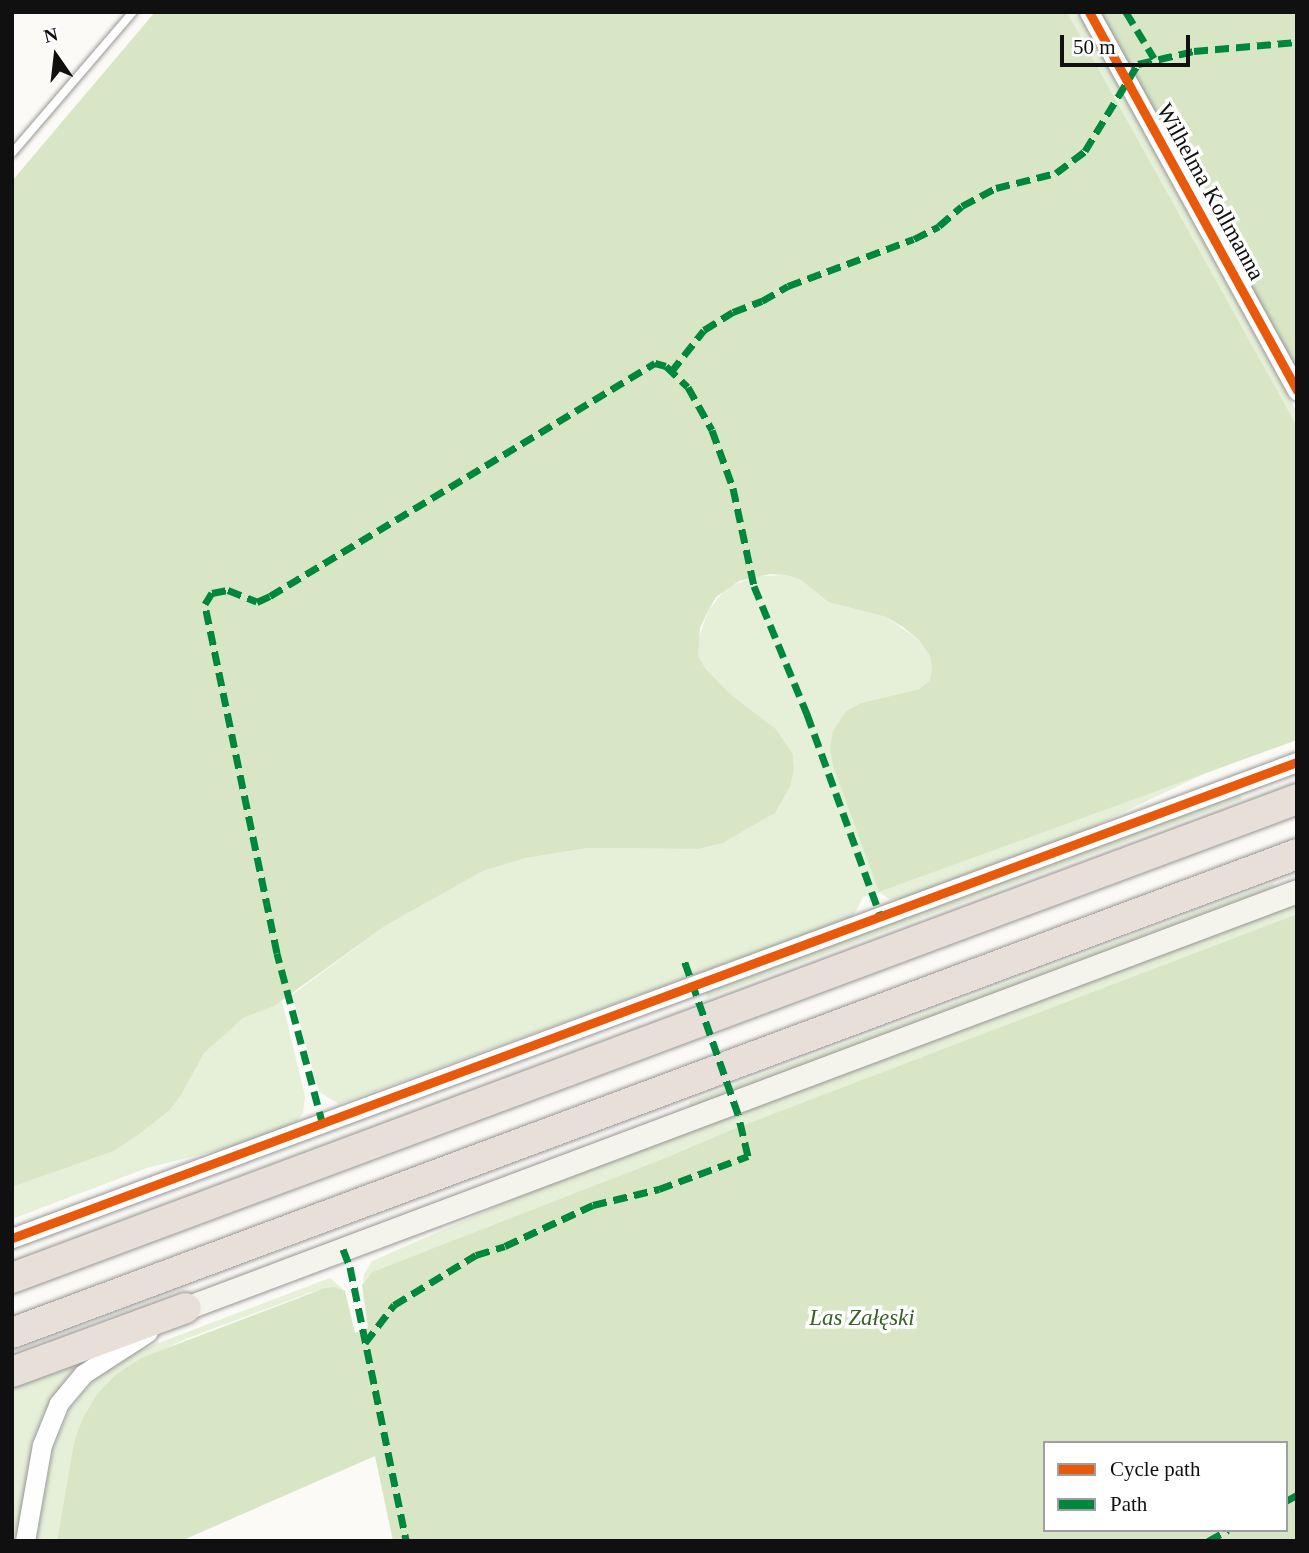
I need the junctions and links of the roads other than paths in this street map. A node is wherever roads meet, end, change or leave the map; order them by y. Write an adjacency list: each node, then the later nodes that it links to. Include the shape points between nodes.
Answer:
1 (133, 12): 3 (lane)
2 (1089, 12): 4 (street, Wilhelma Kollmanna)
3 (12, 153)
4 (1297, 391)
5 (1297, 762): 9 (street)
6 (1297, 799): 10 (highway)
7 (1297, 853): 12 (highway)
8 (1297, 891): 11 (main road)
9 (12, 1238)
10 (12, 1278)
11 (186, 1308): 13 (highway); 14 (street, via 100,1360 65,1393 42,1445)
12 (12, 1333)
13 (12, 1372)
14 (25, 1541)

